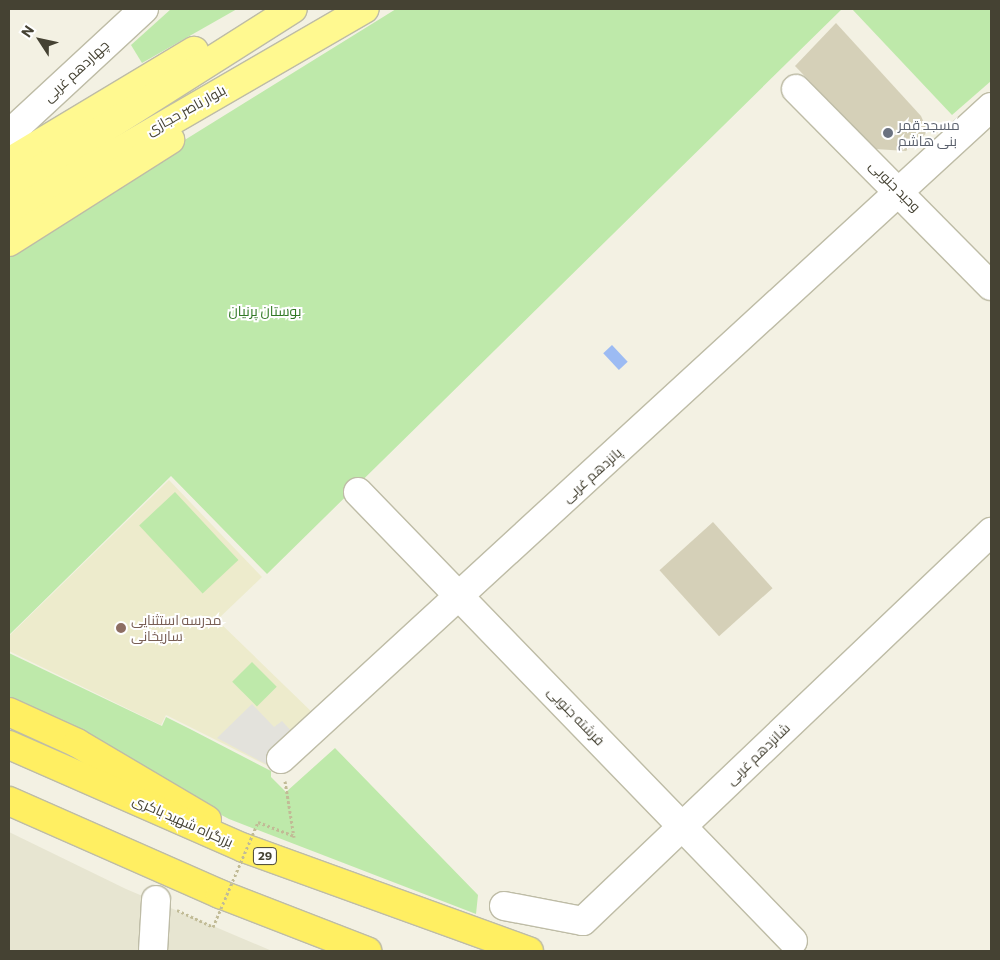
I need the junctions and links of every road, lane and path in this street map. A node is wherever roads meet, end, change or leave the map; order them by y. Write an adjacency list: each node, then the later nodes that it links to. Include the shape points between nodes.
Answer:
1 (144, 9): 8 (street, چهاردهم غربی)
2 (284, 9): 9 (main road, via 182,57)
3 (293, 9): 10 (main road, بلوار ناصر حجازی)
4 (365, 9): 5 (main road, بلوار ناصر حجازی)
5 (341, 23): 12 (main road, بلوار ناصر حجازی); 13 (main road, via 233,100)
6 (796, 89): 11 (street, وحید جنوبی)
7 (991, 107): 11 (street, پانزدهم غربی)
8 (9, 134)
9 (9, 162)
10 (9, 189)
11 (902, 191): 14 (street, وحید جنوبی); 17 (street, پانزدهم غربی)
12 (9, 215)
13 (9, 242)
14 (991, 286)
15 (358, 492): 17 (street, فرشته جنوبی)
16 (991, 532): 22 (street, شانزدهم غربی)
17 (459, 596): 20 (street, پانزدهم غربی); 22 (street, فرشته جنوبی)
18 (9, 712): 23 (highway, via 78,743 186,803)
19 (9, 745): 23 (highway, بزرگراه شهید باکری / 29)
20 (281, 759): 24 (path, bridge, via 294,837 258,822 213,927)
21 (9, 801): 26 (highway)
22 (682, 827): 25 (street, شانزدهم غربی, via 583,921); 27 (street, فرشته جنوبی)
23 (244, 848): 31 (highway, بزرگراه شهید باکری / 29)
24 (167, 906): 28 (street)
25 (504, 906)
26 (324, 936): 29 (street); 30 (highway)
27 (793, 941)
28 (153, 951)
29 (349, 951)
30 (367, 951)
31 (529, 951)

